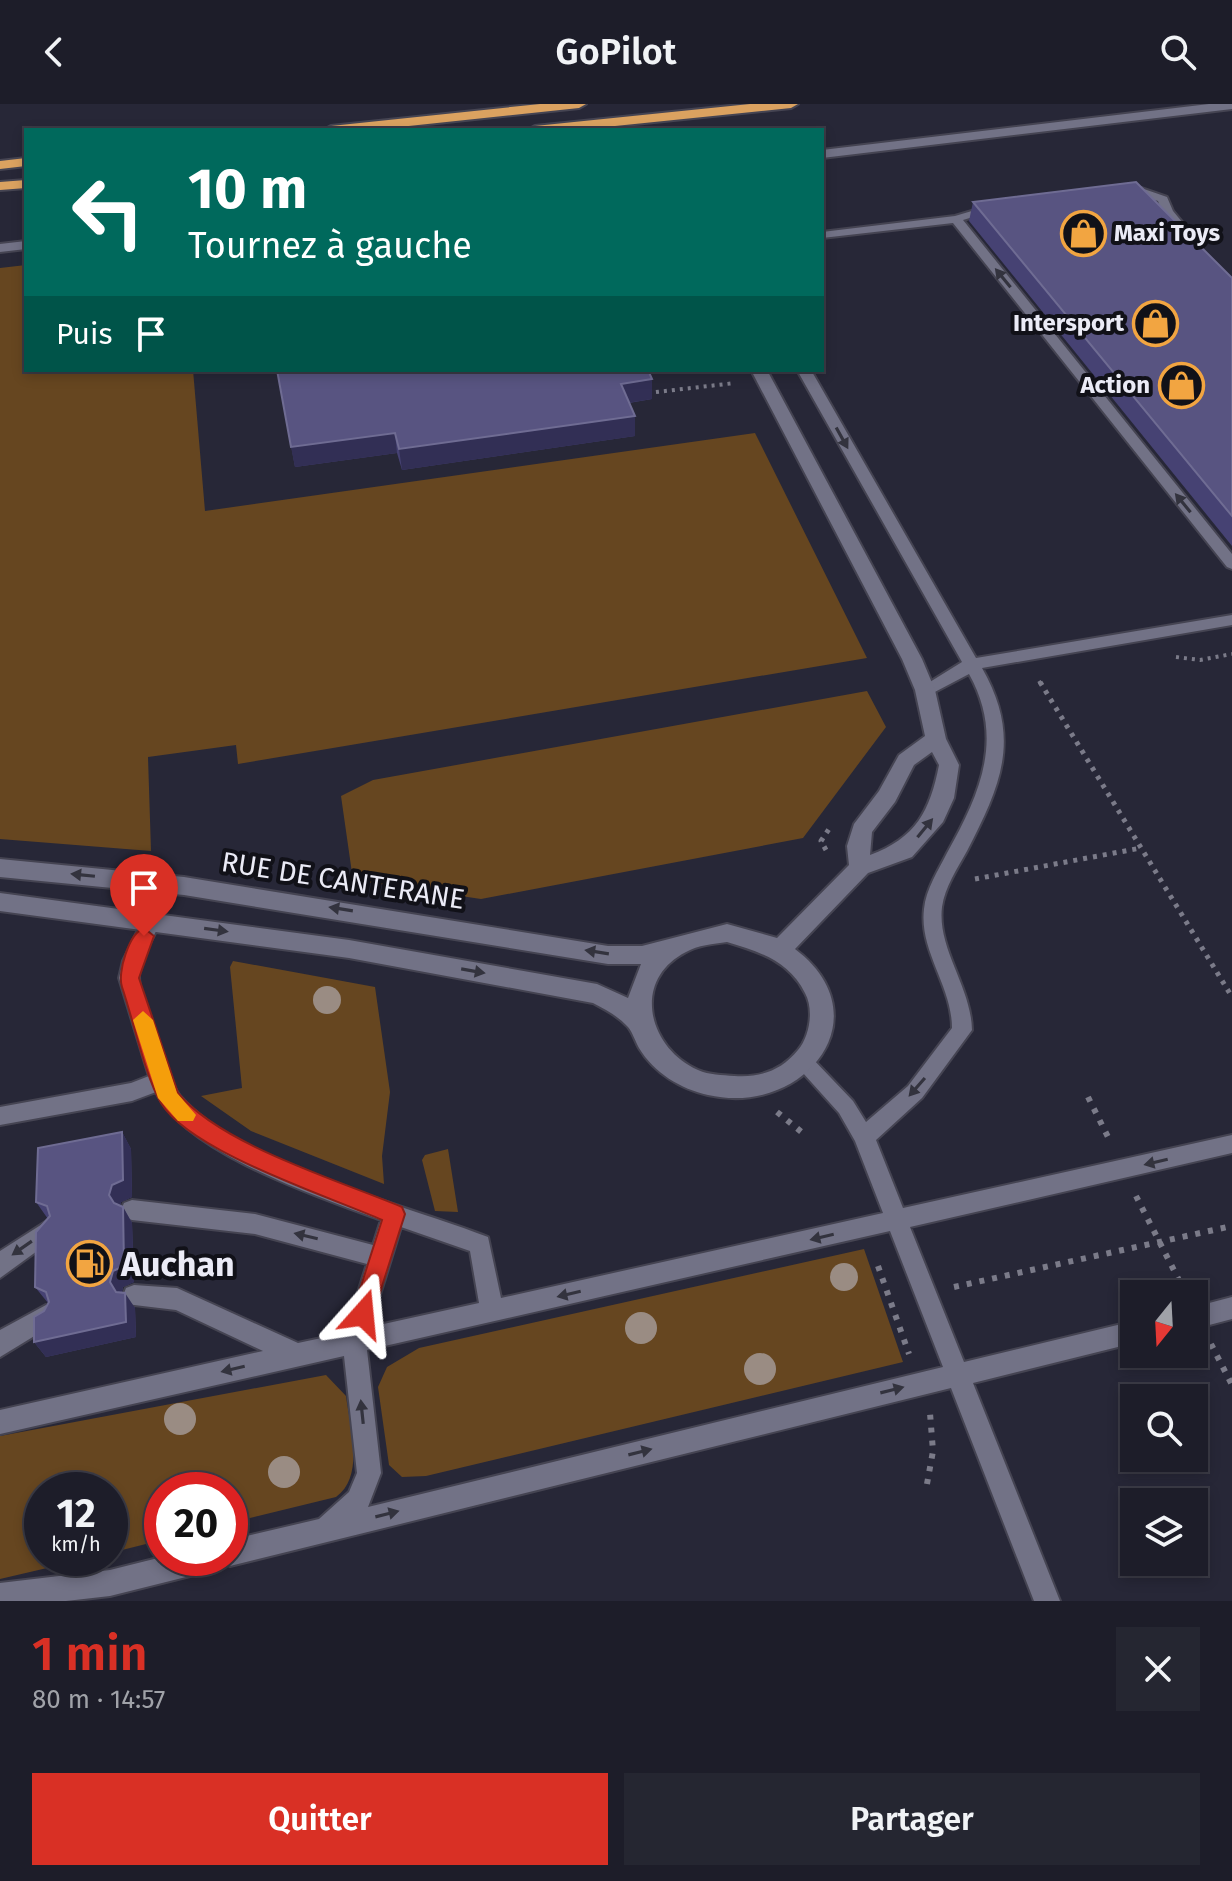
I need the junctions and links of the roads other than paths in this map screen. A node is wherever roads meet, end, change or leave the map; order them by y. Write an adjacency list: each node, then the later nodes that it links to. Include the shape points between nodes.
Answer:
1 (579, 104): 4 (highway)
2 (791, 104): 5 (highway)
3 (1232, 105): 6 (street)
4 (350, 128)
5 (555, 128)
6 (824, 154)
7 (24, 162): 8 (highway)
8 (0, 165)
9 (24, 184): 10 (highway)
10 (0, 186)
11 (1111, 194): 16 (lane, via 1155,194)
12 (1001, 207): 13 (lane)
13 (956, 219): 14 (lane); 20 (lane, one-way to 13)
14 (824, 235)
15 (24, 245): 17 (street)
16 (1196, 247)
17 (0, 248)
18 (760, 372): 23 (street)
19 (805, 372): 22 (lane, one-way to 22)
20 (1232, 564)
21 (1232, 620): 22 (lane)
22 (971, 664): 23 (lane); 35 (lane, one-way to 35, via 988,693 997,738 992,781 939,886 932,923 960,994 962,1030 915,1092)
23 (925, 690): 24 (street)
24 (936, 739): 25 (street, via 906,760 862,830); 25 (street, one-way to 24, via 904,851 935,816 949,779 949,765)
25 (860, 867): 30 (street)
26 (0, 868): 29 (street, RUE DE CANTERANE, one-way to 26, via 642,955 608,955 184,886)
27 (0, 902): 28 (street)
28 (152, 921): 31 (street, one-way to 31, via 349,949 597,994); 33 (lane, via 129,978)
29 (674, 947): 30 (street, via 727,933); 31 (street, via 643,980)
30 (782, 948): 32 (street, via 804,966 819,989 824,1015 819,1040)
31 (640, 1023): 32 (street, via 650,1046 694,1081 754,1088 781,1079)
32 (804, 1063): 35 (lane, via 846,1107)
33 (163, 1080): 34 (lane, via 132,1092); 38 (lane, via 179,1110 204,1129)
34 (0, 1116)
35 (864, 1137): 39 (lane)
36 (1232, 1144): 39 (lane, one-way to 39)
37 (132, 1210): 41 (lane, one-way to 37, via 255,1224)
38 (394, 1214): 41 (lane); 45 (lane, via 480,1244)
39 (899, 1220): 45 (lane, one-way to 45); 52 (lane)
40 (47, 1231): 42 (lane, one-way to 42)
41 (381, 1257): 49 (lane)
42 (0, 1267)
43 (134, 1296): 51 (lane, via 177,1299)
44 (1232, 1308): 46 (lane)
45 (492, 1311): 49 (lane)
46 (1208, 1314)
47 (46, 1316): 50 (lane)
48 (1120, 1335): 52 (lane)
49 (354, 1342): 51 (lane); 54 (lane, one-way to 49, via 358,1501 369,1473)
50 (0, 1346)
51 (297, 1355): 53 (lane, one-way to 53)
52 (959, 1375): 54 (lane, one-way to 52); 60 (lane)
53 (0, 1422)
54 (326, 1529): 55 (lane)
55 (248, 1548)
56 (144, 1574): 57 (lane)
57 (110, 1583): 58 (lane); 59 (lane)
58 (0, 1596)
59 (76, 1601)
60 (1047, 1601)

